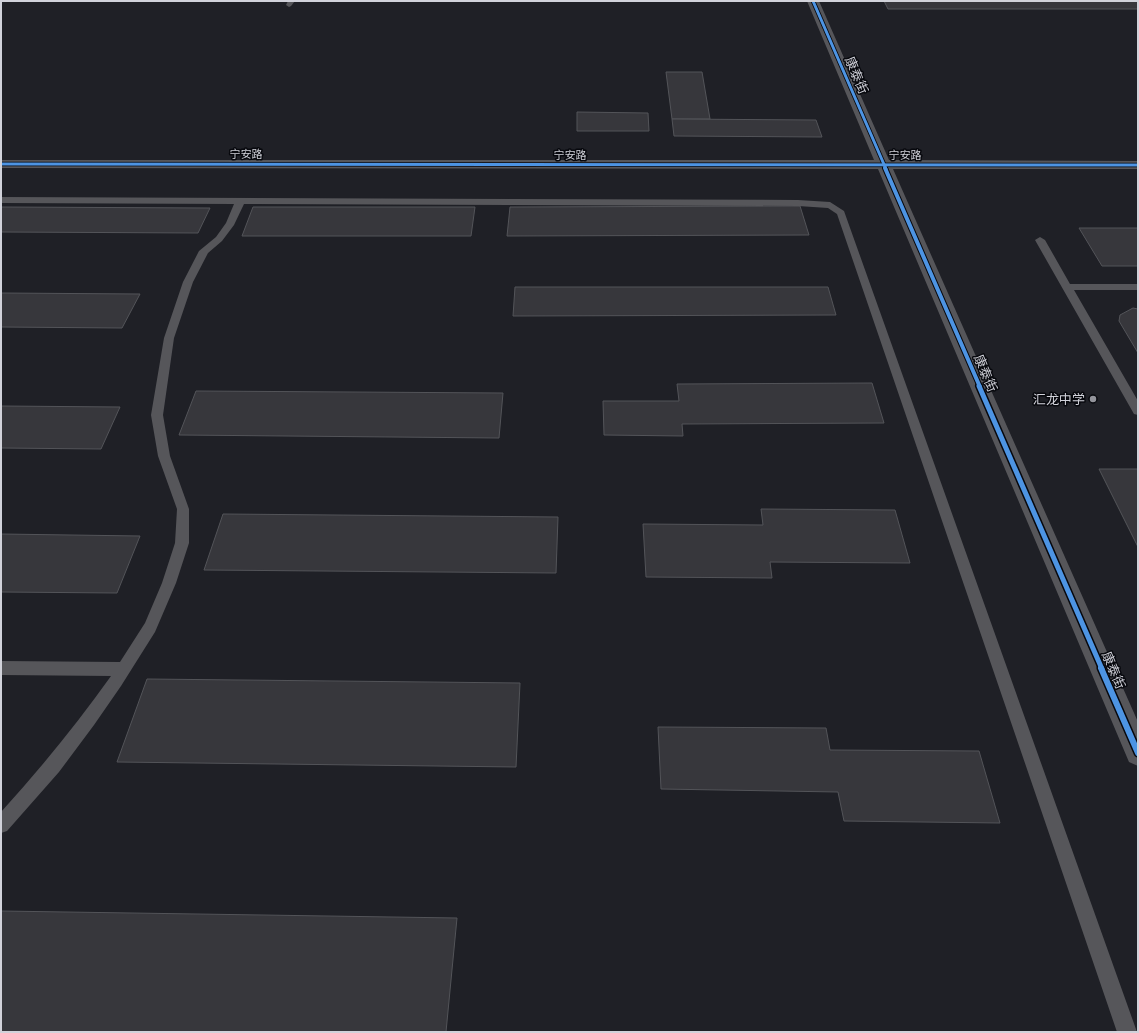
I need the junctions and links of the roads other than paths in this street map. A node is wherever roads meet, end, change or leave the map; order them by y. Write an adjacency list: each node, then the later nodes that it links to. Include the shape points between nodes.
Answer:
1 (813, 1): 4 (street, 康泰街)
2 (1, 164): 4 (street, 宁安路)
3 (1138, 164): 4 (street, 宁安路)
4 (884, 165): 13 (street, 康泰街)
5 (1, 200): 6 (lane)
6 (240, 201): 12 (lane, via 231,223 219,239 204,252 188,282 169,338 157,415 164,456 182,509 182,543 169,583 150,627); 15 (lane, via 798,203 830,205 841,213)
7 (1040, 240): 8 (lane)
8 (1067, 287): 9 (lane); 10 (lane)
9 (1138, 287)
10 (1138, 411)
11 (1, 668): 12 (lane)
12 (124, 669): 14 (lane, via 53,766)
13 (1138, 753)
14 (1, 825)
15 (1127, 1032)

